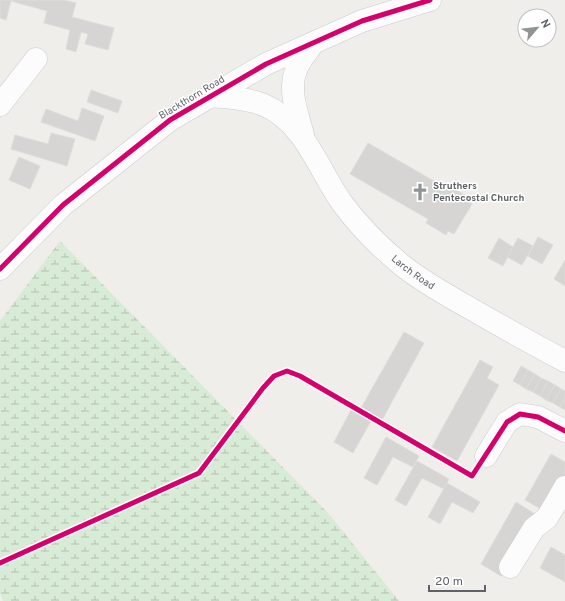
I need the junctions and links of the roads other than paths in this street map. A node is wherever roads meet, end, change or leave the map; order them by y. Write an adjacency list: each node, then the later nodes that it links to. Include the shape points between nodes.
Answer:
1 (430, 0): 2 (street, Blackthorn Road, via 362,21)
2 (313, 43): 4 (street, Blackthorn Road, via 266,64); 6 (street, Larch Road, via 299,64 292,84)
3 (36, 59): 5 (street)
4 (211, 96): 6 (street, Larch Road, via 242,98 265,105 291,123); 7 (street, Blackthorn Road, via 170,120 63,205)
5 (0, 105)
6 (303, 137): 10 (street, Larch Road, via 343,204 382,248 403,266 441,292)
7 (33, 235): 8 (street); 9 (street, Blackthorn Road)
8 (0, 253)
9 (0, 269)
10 (565, 361)
11 (565, 431): 12 (street, via 538,416 520,414 508,422)
12 (486, 456)
13 (565, 488): 14 (street, via 547,518 534,528)
14 (510, 567)

